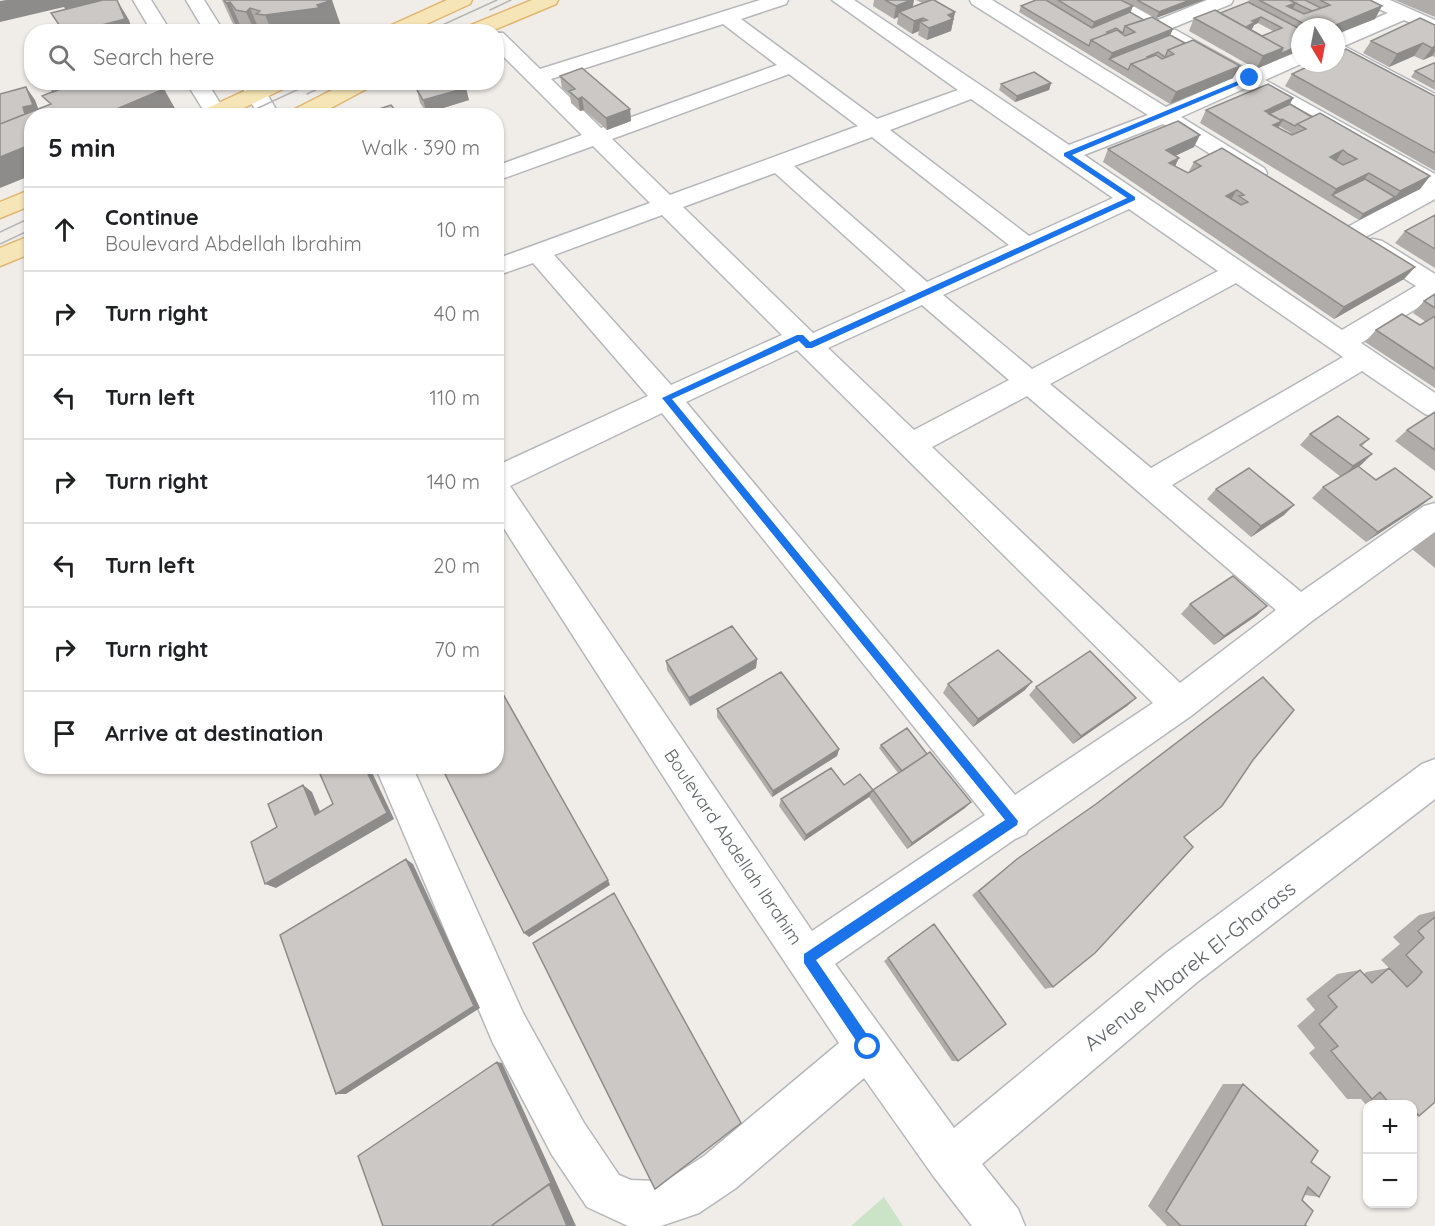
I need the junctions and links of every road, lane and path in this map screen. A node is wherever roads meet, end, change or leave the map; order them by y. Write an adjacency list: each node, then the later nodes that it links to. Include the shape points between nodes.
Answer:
1 (142, 0): 14 (street)
2 (195, 0): 15 (street)
3 (463, 0): 16 (main road)
4 (549, 0): 17 (main road)
5 (779, 0): 13 (street)
6 (841, 0): 31 (street)
7 (1012, 0): 11 (street)
8 (1108, 0): 18 (street)
9 (1224, 0): 18 (street)
10 (1374, 0): 12 (street)
11 (985, 4): 37 (street)
12 (1405, 13): 19 (street); 20 (street)
13 (726, 17): 24 (street); 25 (street)
14 (157, 24)
15 (210, 24)
16 (410, 24)
17 (500, 24)
18 (1158, 27): 26 (street)
19 (1435, 27)
20 (1345, 38)
21 (504, 48): 25 (street)
22 (1345, 55): 32 (street)
23 (1291, 61): 26 (street)
24 (789, 67): 38 (street); 39 (street)
25 (536, 77): 39 (street)
26 (1250, 78): 37 (street); 43 (street)
27 (200, 90): 33 (street)
28 (250, 90): 34 (main road)
29 (254, 90): 35 (street)
30 (349, 90): 36 (main road)
31 (974, 91): 38 (street); 40 (street)
32 (1435, 102)
33 (211, 108)
34 (223, 108)
35 (265, 108)
36 (315, 108)
37 (1164, 116): 40 (street); 44 (street)
38 (873, 127): 41 (street); 50 (street)
39 (596, 136): 42 (street); 48 (street)
40 (1067, 154): 46 (street)
41 (777, 163): 48 (street); 57 (street)
42 (504, 171)
43 (1435, 183)
44 (1274, 184)
45 (1435, 189): 56 (street, via 1343,228)
46 (1132, 198): 50 (street); 55 (street)
47 (24, 200): 49 (main road)
48 (666, 204): 52 (street); 58 (street)
49 (0, 211)
50 (1027, 246): 57 (street)
51 (24, 247): 53 (main road)
52 (537, 252): 54 (street); 61 (street)
53 (0, 258)
54 (504, 265)
55 (1238, 271): 59 (street); 60 (street)
56 (1435, 286): 59 (street)
57 (924, 293): 58 (street); 60 (street)
58 (805, 342): 61 (street); 63 (street)
59 (1353, 349): 62 (street); 65 (street)
60 (1030, 383): 63 (street); 65 (street)
61 (666, 398): 64 (street); 72 (street)
62 (1435, 407)
63 (911, 445): 69 (street)
64 (504, 474)
65 (1149, 484): 68 (street)
66 (504, 502): 73 (street, Boulevard Abdellah Ibrahim)
67 (1435, 515): 68 (street)
68 (1300, 611): 69 (street)
69 (1179, 705): 72 (street)
70 (397, 774): 74 (street, via 508,1028 568,1138 603,1191 629,1203 656,1204 683,1197 720,1172)
71 (1435, 777): 75 (street, Avenue Mbarek El-Gharass, via 1181,968)
72 (1013, 821): 73 (street)
73 (808, 958): 74 (street, Boulevard Abdellah Ibrahim)
74 (868, 1047): 75 (street, Boulevard Abdellah Ibrahim)
75 (950, 1161): 76 (street, Boulevard Abdellah Ibrahim)
76 (1001, 1226)

